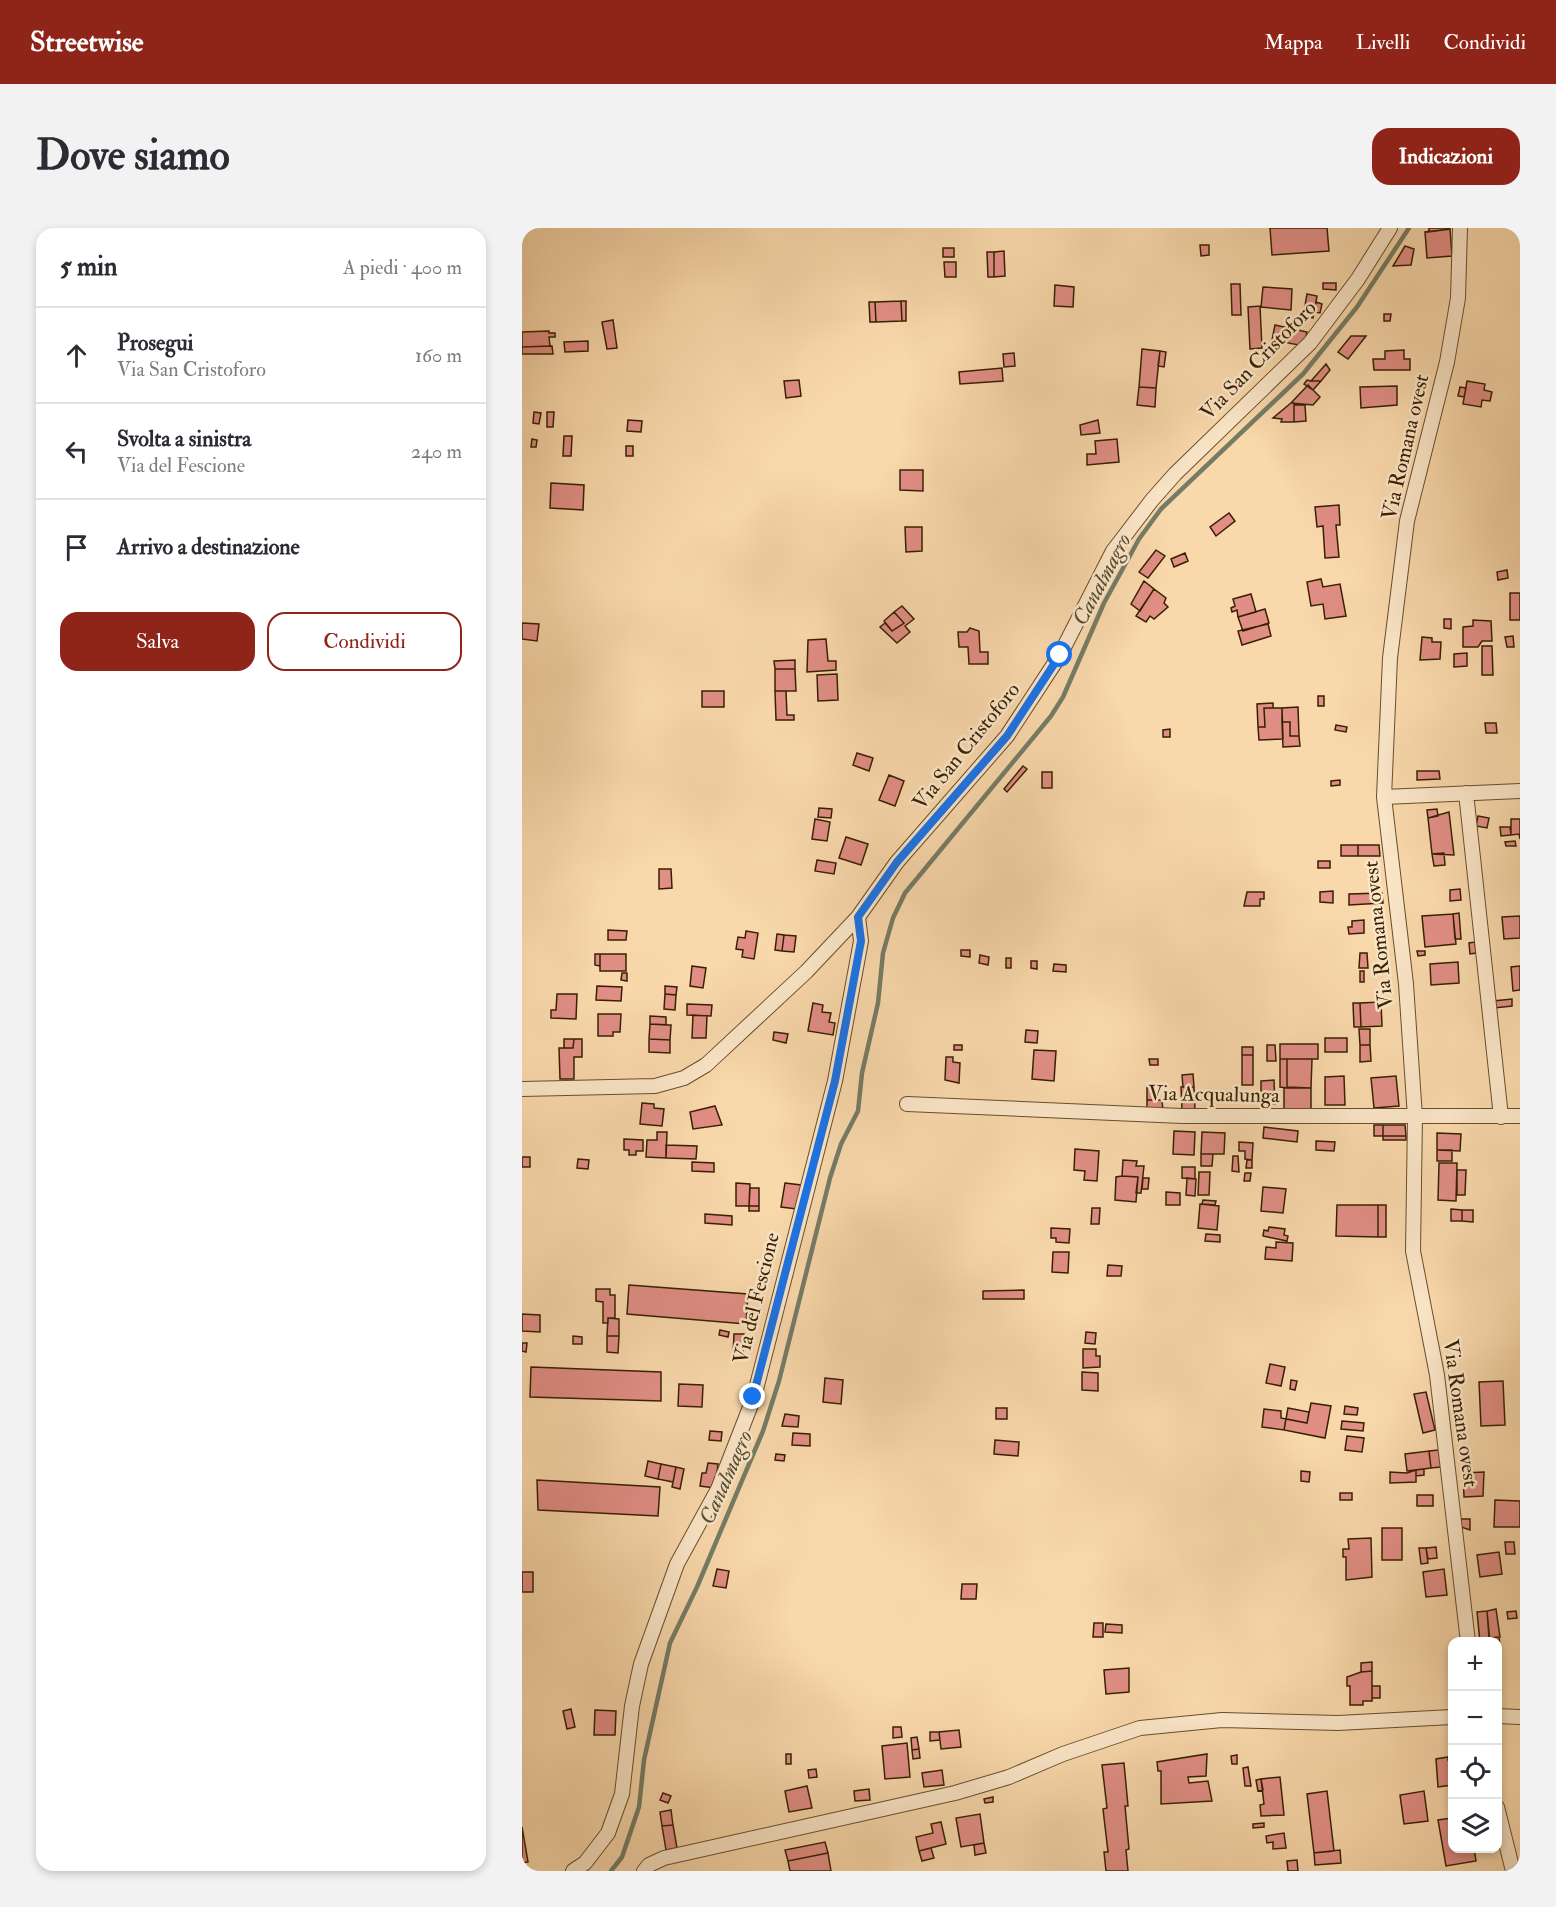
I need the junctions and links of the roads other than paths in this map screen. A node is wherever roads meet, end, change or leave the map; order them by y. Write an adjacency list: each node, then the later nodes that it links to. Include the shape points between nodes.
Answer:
1 (1389, 228): 6 (street, Via San Cristoforo, via 1358,279 1310,343 1152,500 1113,551 1060,655 1007,736 897,862)
2 (1460, 228): 5 (street, Via Romana ovest, via 1461,270 1453,330 1407,521 1390,658)
3 (1520, 791): 4 (street)
4 (1466, 793): 5 (street); 11 (street)
5 (1384, 797): 10 (street, Via Romana ovest, via 1406,984)
6 (858, 917): 7 (street, Via San Cristoforo, via 806,972 706,1065 684,1078 655,1086); 17 (street, Via del Fescione, via 861,941 835,1081 753,1397 718,1489 678,1564 641,1664 622,1794 608,1833 585,1863)
7 (522, 1089)
8 (907, 1104): 10 (street, Via Acqualunga, via 1182,1116)
9 (1520, 1116): 11 (street, Via Acqualunga)
10 (1415, 1117): 11 (street, Via Acqualunga); 12 (street, Via Romana ovest, via 1413,1251 1437,1375)
11 (1501, 1117)
12 (1468, 1637)
13 (1502, 1716): 15 (street)
14 (1448, 1717): 18 (street, via 1338,1724 1222,1720 1140,1728 966,1790 664,1858)
15 (1520, 1717)
16 (1502, 1827): 19 (street)
17 (573, 1871)
18 (644, 1871)
19 (1513, 1871)

